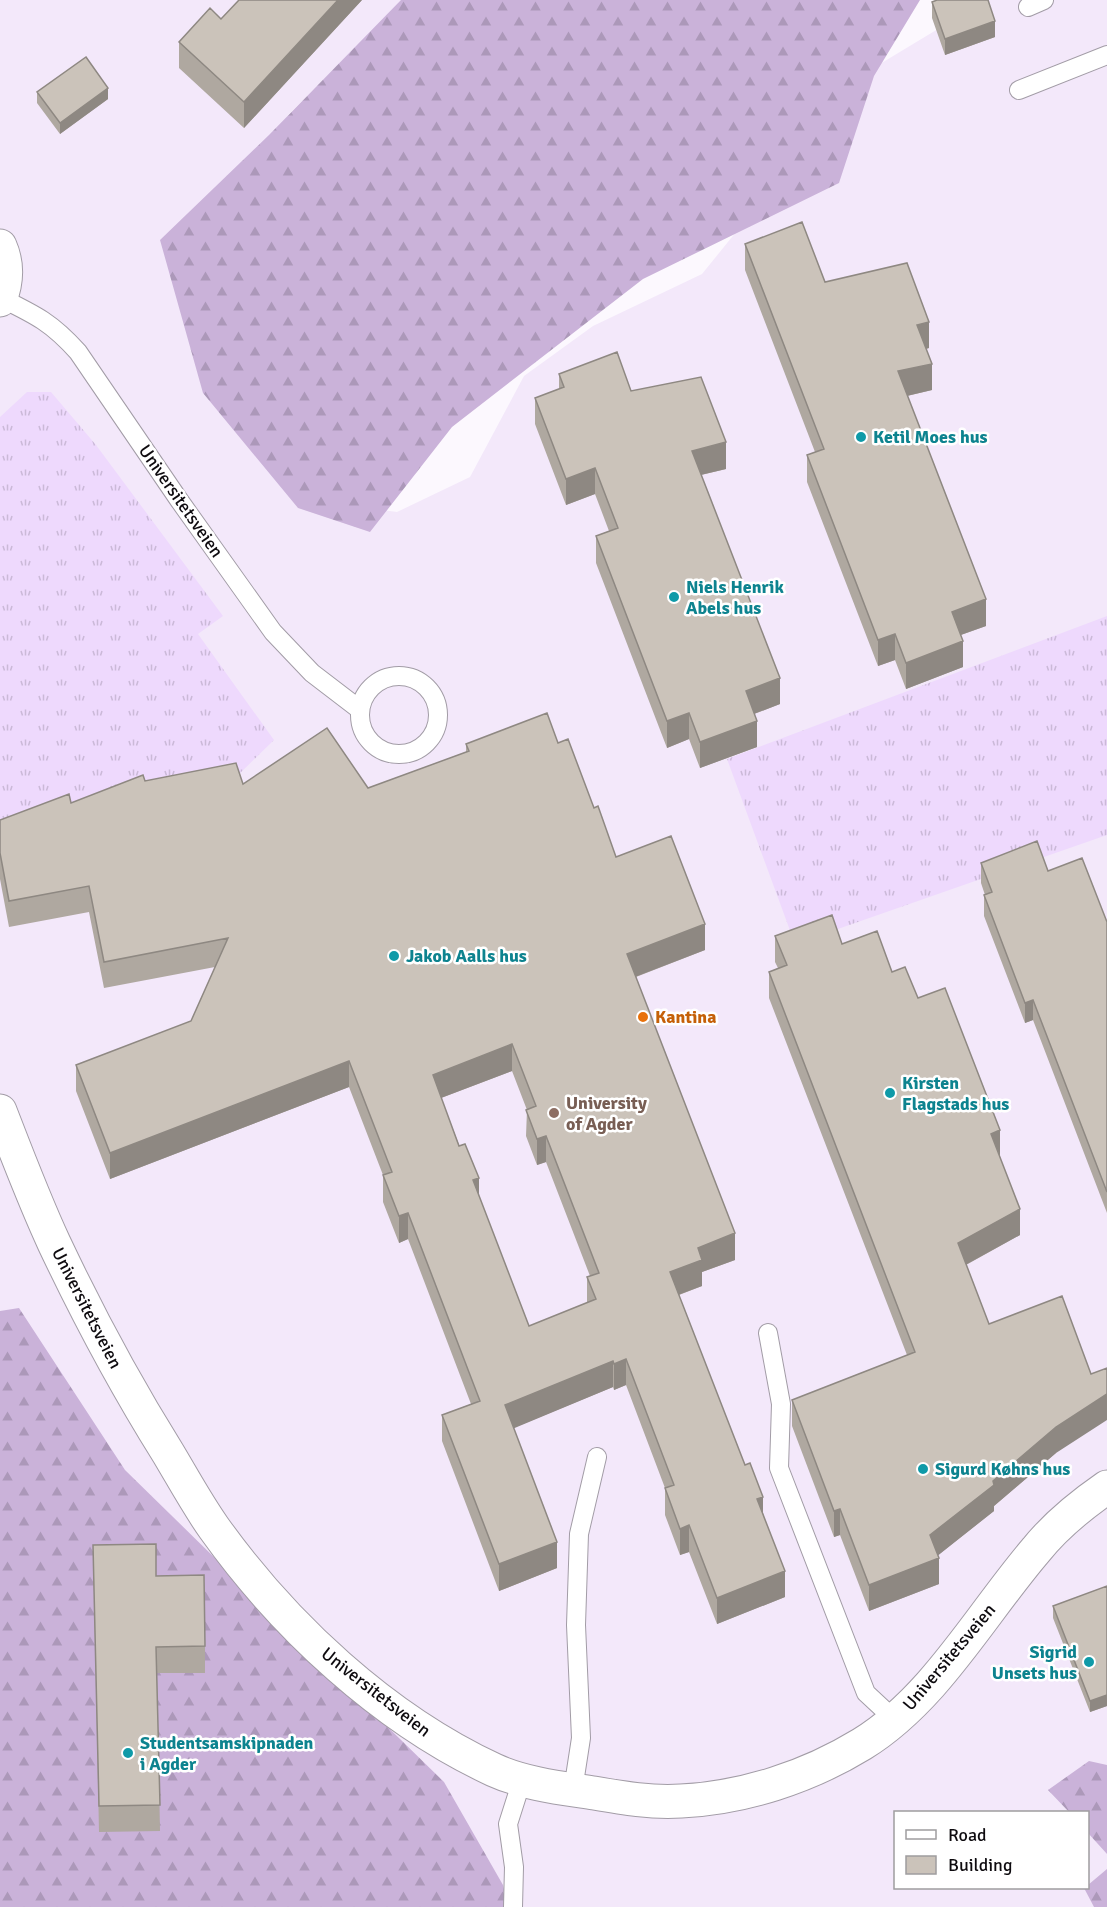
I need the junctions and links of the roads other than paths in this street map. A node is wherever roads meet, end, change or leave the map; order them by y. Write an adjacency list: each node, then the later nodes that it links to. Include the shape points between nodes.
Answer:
1 (1107, 55): 2 (lane)
2 (1019, 90)
3 (0, 246): 4 (street, Universitetsveien, via 5,258 6,283)
4 (1, 299): 5 (lane, Universitetsveien, via 42,318 61,332 273,632 312,673)
5 (360, 709): 5 (lane, via 364,735 372,745 396,755 421,748 436,728 436,702 425,686 410,677 398,675 376,682)
6 (0, 1111): 11 (street, Universitetsveien, via 54,1243 108,1350 212,1525 239,1561 316,1645 371,1693 430,1736)
7 (768, 1333): 10 (lane, via 781,1404 779,1468 866,1693)
8 (597, 1456): 12 (lane, via 579,1534 576,1625 581,1738)
9 (1107, 1487): 10 (street, Universitetsveien, via 1082,1504 1036,1549 927,1688)
10 (895, 1720): 12 (street, Universitetsveien, via 834,1760 775,1784 728,1796 632,1800)
11 (522, 1780): 12 (street, Universitetsveien); 13 (lane, via 508,1824 514,1867)
12 (573, 1790)
13 (513, 1907)

